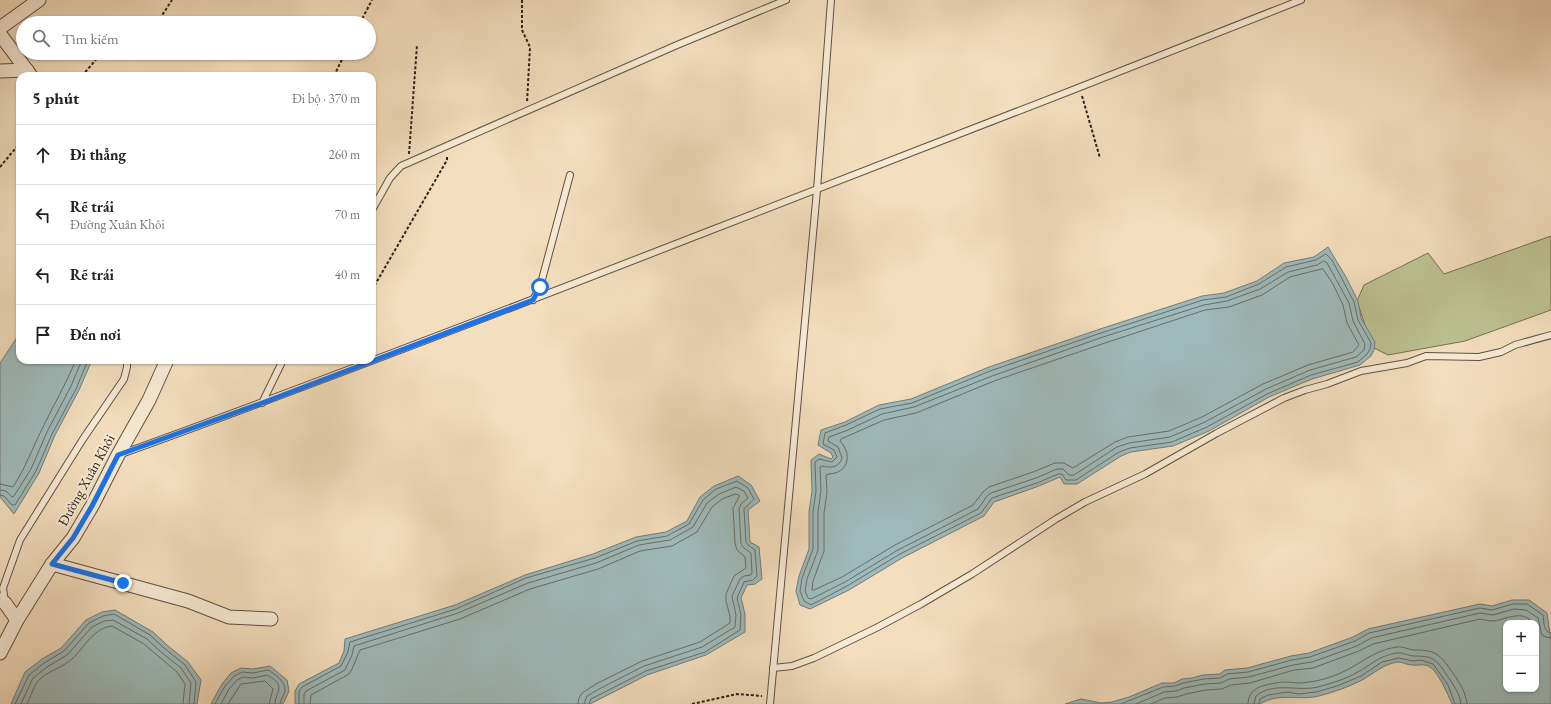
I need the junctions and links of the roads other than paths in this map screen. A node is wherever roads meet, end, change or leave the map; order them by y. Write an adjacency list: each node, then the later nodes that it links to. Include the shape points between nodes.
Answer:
1 (39, 0): 5 (street)
2 (786, 0): 16 (lane, via 401,166 390,178)
3 (831, 0): 15 (lane)
4 (1301, 0): 15 (lane)
5 (17, 16)
6 (16, 17): 7 (street)
7 (0, 28)
8 (0, 34): 9 (street)
9 (16, 56)
10 (19, 60): 13 (street)
11 (0, 71): 12 (street)
12 (16, 72)
13 (28, 72)
14 (570, 175): 17 (lane, via 540,287)
15 (817, 190): 17 (lane); 31 (lane)
16 (376, 203)
17 (533, 300): 19 (lane)
18 (1551, 335): 31 (lane, via 1479,357 1426,356 1407,363 1361,371 1284,398 1145,474 1084,502 972,574 878,627 814,658 792,666)
19 (376, 360)
20 (127, 364): 27 (lane, via 124,379 20,540 3,588)
21 (165, 364): 25 (street, Đường Xuân Khôi, via 149,400)
22 (281, 364): 24 (lane)
23 (365, 364): 24 (lane)
24 (262, 403): 25 (lane)
25 (118, 455): 26 (street, Đường Xuân Khôi, via 73,538)
26 (52, 564): 28 (street, via 188,601 229,617); 29 (street, Đường Xuân Khôi)
27 (2, 602): 29 (street)
28 (271, 619)
29 (17, 620): 30 (street, Đường Xuân Khôi)
30 (0, 653)
31 (774, 668): 32 (lane)
32 (771, 701)

